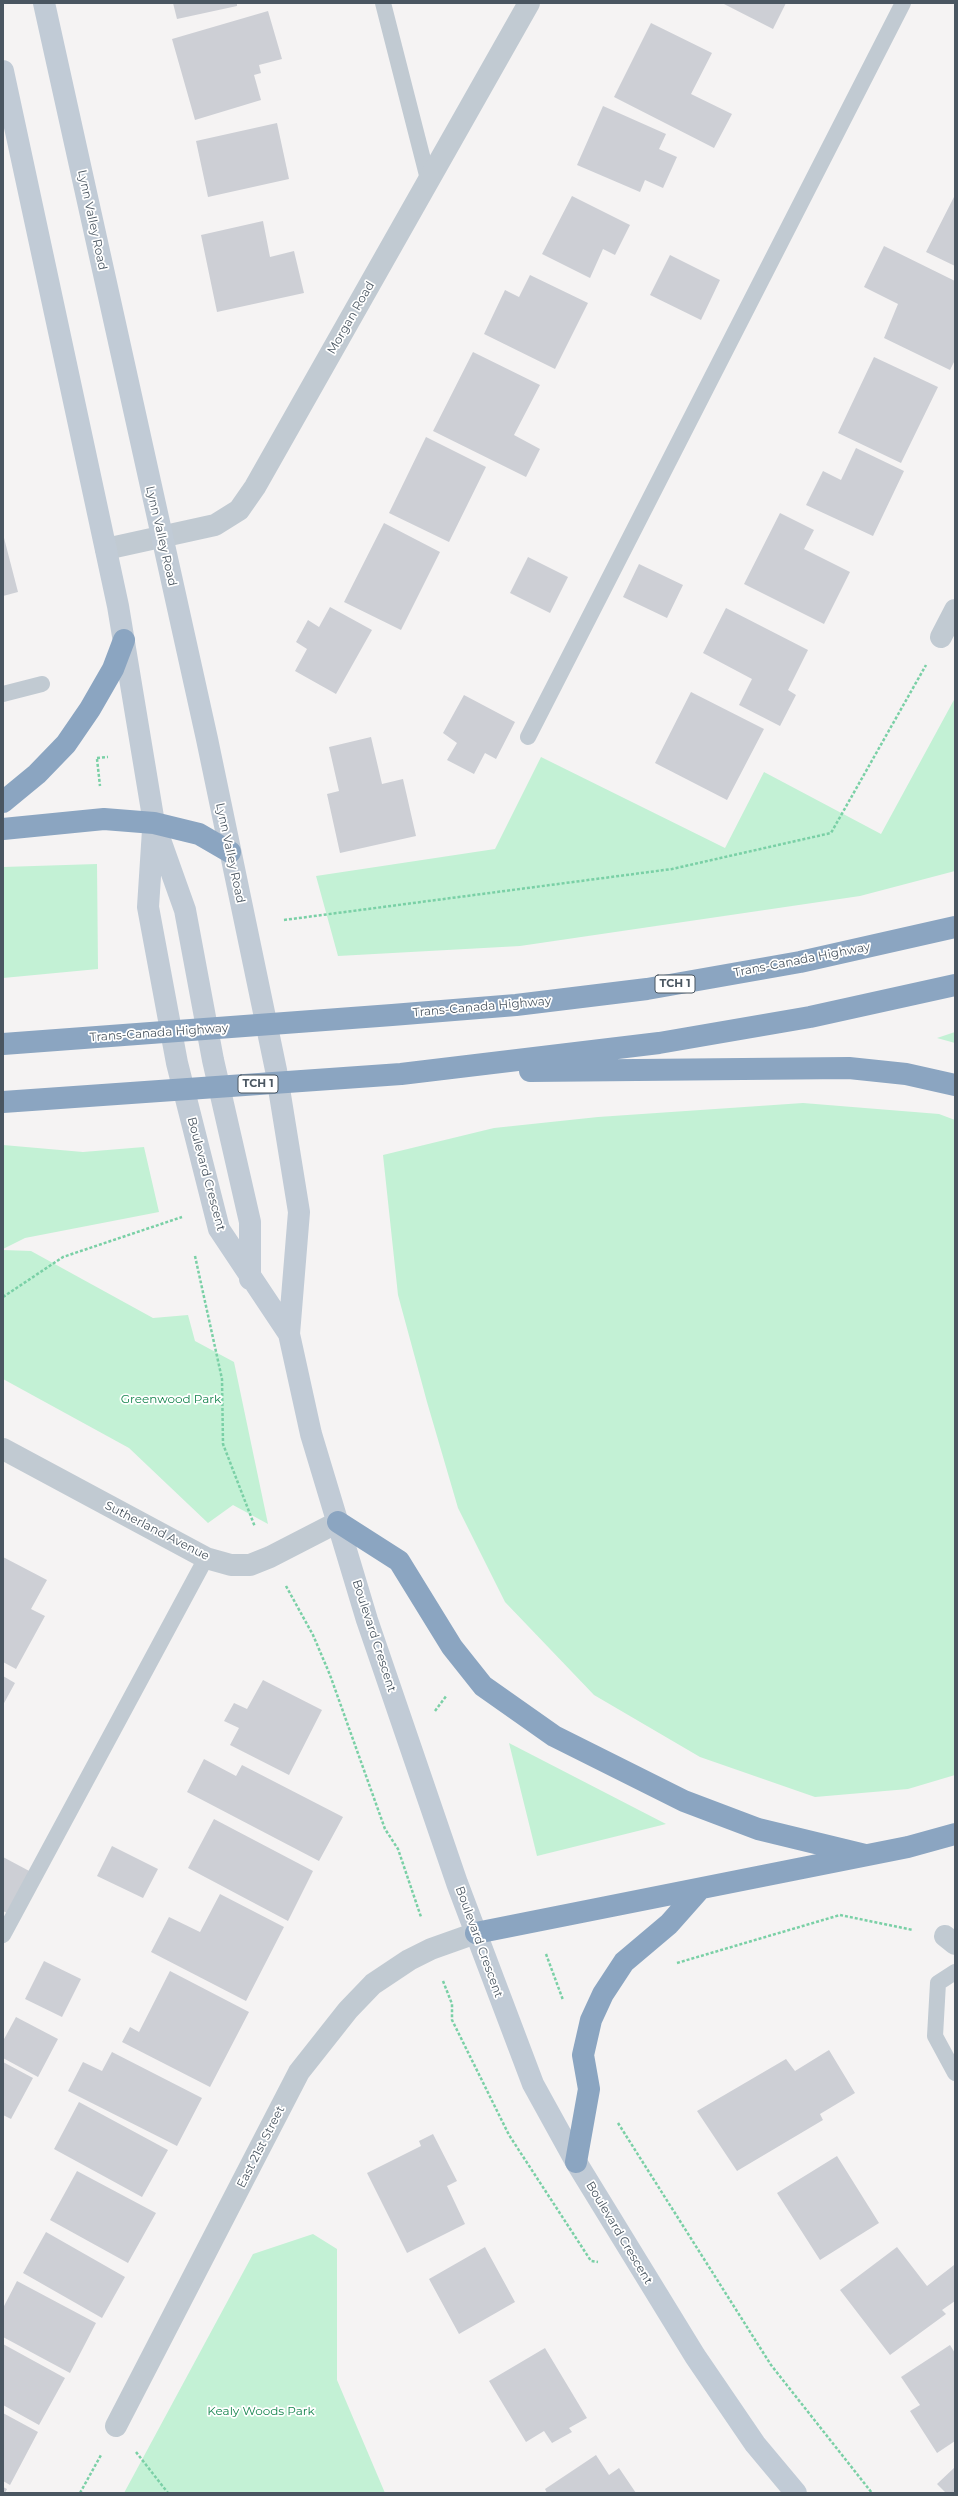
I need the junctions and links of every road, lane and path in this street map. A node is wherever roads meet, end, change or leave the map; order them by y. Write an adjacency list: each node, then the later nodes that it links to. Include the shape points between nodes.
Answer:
1 (44, 3): 7 (main road, Lynn Valley Road)
2 (383, 3): 6 (lane)
3 (530, 3): 6 (street, Morgan Road)
4 (904, 3): 14 (lane)
5 (3, 71): 8 (main road)
6 (429, 183): 7 (street, Morgan Road, via 255,487 239,510 215,525)
7 (161, 537): 8 (street, Morgan Road); 22 (main road, Lynn Valley Road, via 208,739)
8 (106, 549): 11 (main road)
9 (955, 610): 10 (street)
10 (941, 637): 23 (path, via 831,833 672,869)
11 (124, 640): 19 (highway, via 113,669 66,744 37,774); 20 (main road)
12 (42, 684): 13 (lane)
13 (3, 694)
14 (528, 737)
15 (96, 752): 17 (path)
16 (109, 756): 17 (path)
17 (97, 759): 18 (path)
18 (101, 792)
19 (3, 802)
20 (154, 823): 21 (highway, via 104,819); 22 (highway, via 199,834); 32 (main road, via 185,910 213,1060 250,1222); 32 (main road, Boulevard Crescent, via 148,907 177,1063 219,1229)
21 (3, 829)
22 (230, 852): 27 (main road, Lynn Valley Road)
23 (284, 920)
24 (955, 927): 26 (highway, Trans-Canada Highway / TCH 1, via 800,962 648,989 516,1005)
25 (955, 985): 28 (highway, TCH 1, via 810,1017 659,1043)
26 (3, 1044)
27 (276, 1070): 34 (main road, Boulevard Crescent, via 298,1212)
28 (400, 1074): 29 (highway, via 849,1068 906,1074); 30 (highway, TCH 1)
29 (955, 1085)
30 (3, 1102)
31 (186, 1216): 33 (path, via 63,1257)
32 (250, 1279): 34 (main road, Boulevard Crescent)
33 (3, 1297)
34 (289, 1334): 36 (main road, Boulevard Crescent, via 311,1434)
35 (3, 1449): 37 (street, Sutherland Avenue)
36 (338, 1522): 37 (street, Sutherland Avenue, via 250,1565 231,1565); 39 (highway, via 399,1561 452,1647); 40 (main road, Boulevard Crescent, via 367,1620)
37 (206, 1558): 46 (lane)
38 (284, 1582): 41 (path, via 313,1635 330,1675)
39 (469, 1668): 40 (path); 43 (highway, via 483,1686 554,1736 684,1801 758,1829)
40 (410, 1743): 45 (main road, Boulevard Crescent)
41 (385, 1829)
42 (955, 1834): 43 (highway)
43 (865, 1855): 44 (highway)
44 (700, 1889): 45 (highway); 55 (highway, via 669,1924 624,1962 600,2000 591,2020 583,2055 589,2089)
45 (476, 1933): 55 (main road, Boulevard Crescent, via 533,2084); 57 (street, East 21st Street, via 431,1949 373,1984 348,2010 300,2072)
46 (3, 1935)
47 (950, 1940): 49 (path, via 840,1915)
48 (546, 1952): 51 (path, via 562,1999)
49 (676, 1964)
50 (955, 1972): 53 (lane, via 938,1983 935,2036)
51 (567, 2003)
52 (452, 2020): 56 (path, via 509,2136)
53 (955, 2073)
54 (616, 2120): 61 (path, via 771,2365)
55 (576, 2162): 60 (main road, Boulevard Crescent, via 695,2356 755,2444)
56 (591, 2262)
57 (116, 2426): 58 (path); 59 (path)
58 (80, 2493)
59 (168, 2493)
60 (796, 2493)
61 (872, 2493)

